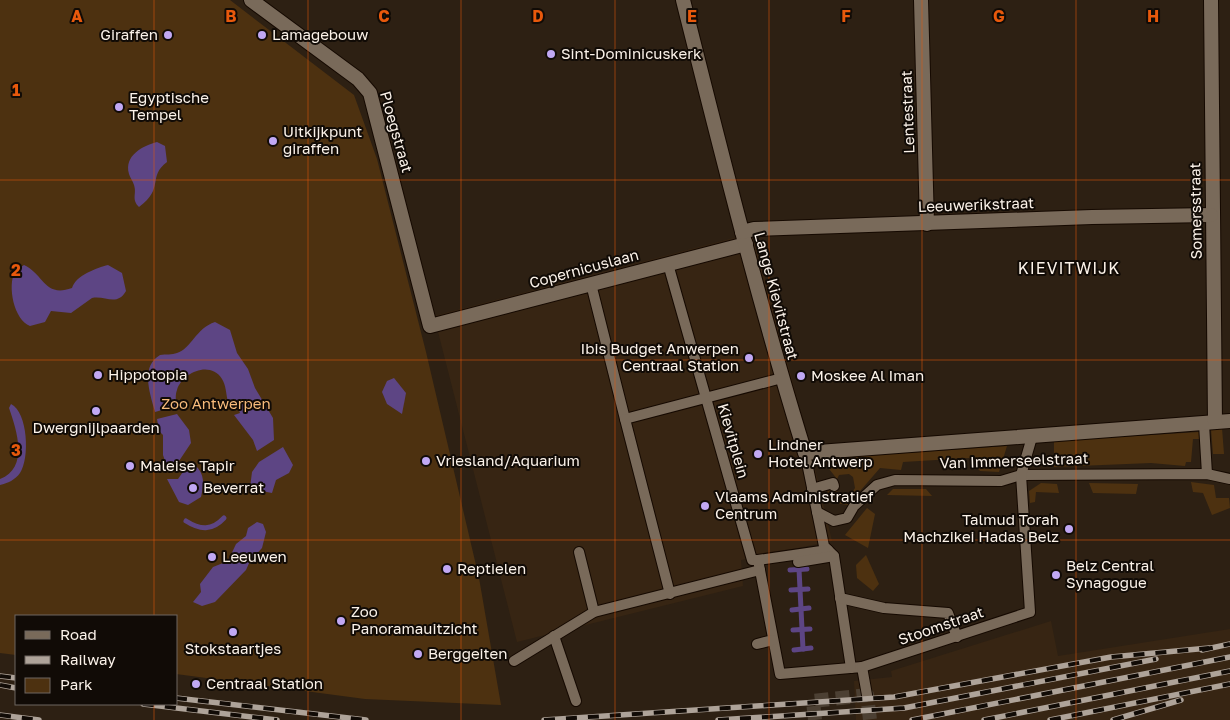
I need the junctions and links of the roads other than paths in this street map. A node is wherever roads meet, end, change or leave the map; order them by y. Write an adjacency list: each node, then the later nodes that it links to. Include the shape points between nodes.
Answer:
1 (251, 0): 10 (street, Ploegstraat, via 358,79 370,93)
2 (683, 0): 7 (street, Lange Kievitstraat)
3 (921, 0): 6 (street, Lentestraat)
4 (1211, 0): 5 (street, Somersstraat)
5 (1212, 215): 6 (street, Leeuwerikstraat); 15 (street, Somersstraat)
6 (927, 224): 7 (street, Leeuwerikstraat, via 754,229)
7 (744, 238): 8 (street, Copernicuslaan); 11 (street, Lange Kievitstraat)
8 (668, 264): 9 (street, Copernicuslaan); 12 (street, Kievitplein)
9 (590, 284): 10 (street, Copernicuslaan); 13 (street)
10 (430, 326)
11 (782, 378): 12 (street, Kievitplein); 17 (street, Lange Kievitstraat)
12 (704, 398): 13 (street, Kievitplein); 27 (street, Kievitplein, via 752,560)
13 (625, 419): 28 (street)
14 (1230, 421): 15 (street, Van Immerseelstraat)
15 (1210, 423): 16 (street, Van Immerseelstraat); 18 (street)
16 (1032, 437): 17 (street, Van Immerseelstraat); 19 (street)
17 (805, 453): 22 (street, Lange Kievitstraat)
18 (1207, 474): 19 (street, Van Immerseelstraat); 20 (street, Van Immerseelstraat)
19 (1021, 475): 23 (street, Van Immerseelstraat, via 1001,481 895,480 878,485 854,506 847,518 834,521); 32 (street, Stoomstraat, via 1030,612)
20 (1230, 479)
21 (834, 486): 22 (street, via 833,483)
22 (812, 489): 23 (street, Lange Kievitstraat)
23 (817, 512): 25 (street, Lange Kievitstraat, via 824,546)
24 (579, 552): 30 (street)
25 (831, 553): 26 (street); 27 (street); 29 (street, Lange Kievitstraat)
26 (798, 562)
27 (759, 565): 28 (street); 33 (street)
28 (670, 594): 30 (street)
29 (840, 598): 32 (street, via 884,608 948,613); 37 (street, Lange Kievitstraat)
30 (594, 612): 31 (street)
31 (554, 636): 35 (street); 39 (street)
32 (957, 637): 36 (street, Stoomstraat)
33 (773, 640): 34 (street); 37 (street, Stoomstraat, via 780,674)
34 (757, 644)
35 (514, 660)
36 (862, 667): 37 (street, Stoomstraat); 38 (street)
37 (851, 668)
38 (867, 695)
39 (576, 701)

